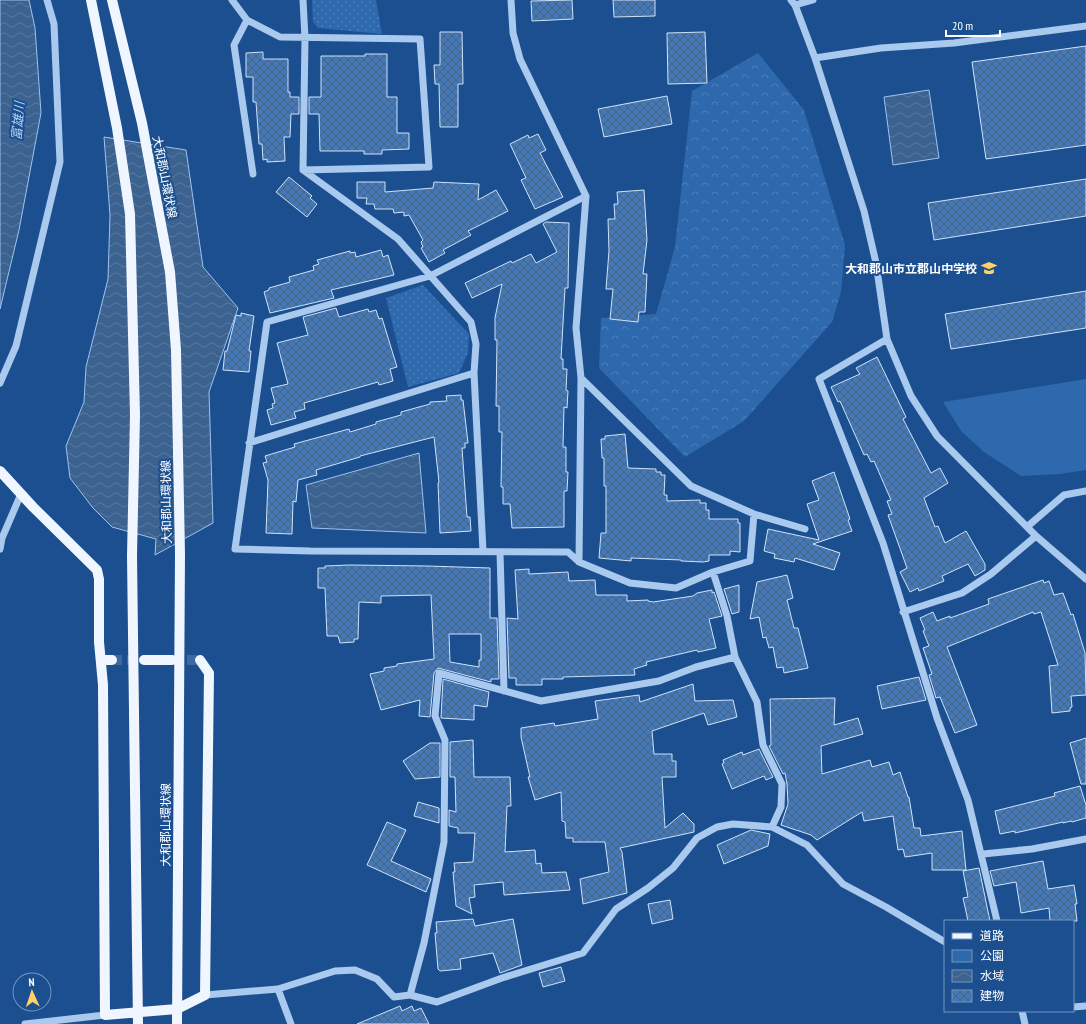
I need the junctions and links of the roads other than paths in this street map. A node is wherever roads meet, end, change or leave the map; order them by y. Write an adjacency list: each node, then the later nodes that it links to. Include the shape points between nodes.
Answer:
1 (47, 0): 20 (street, via 54,24 60,162 16,346)
2 (91, 0): 54 (main road, via 117,128 130,214 135,415 132,556)
3 (112, 0): 53 (main road, 大和郡山環状線, via 142,123 166,249 176,350 180,554)
4 (232, 0): 9 (street)
5 (303, 0): 11 (street)
6 (511, 0): 15 (street, via 512,33 520,59)
7 (813, 0): 8 (street)
8 (793, 3): 12 (street)
9 (247, 20): 11 (street, via 280,37); 14 (street, via 234,45)
10 (1086, 26): 12 (street, via 954,43 881,48)
11 (304, 38): 13 (street); 13 (street, via 420,39 429,167)
12 (815, 58): 17 (street, via 864,211 876,263)
13 (303, 170): 16 (street, via 398,238)
14 (252, 174)
15 (586, 196): 16 (street); 19 (street, via 576,328)
16 (430, 276): 18 (street, via 471,322 476,344); 21 (street, via 267,322)
17 (887, 339): 28 (street, via 911,396 937,436); 37 (street, via 819,379 884,543)
18 (474, 373): 21 (street); 32 (street)
19 (581, 378): 27 (street, via 691,486); 34 (street)
20 (0, 384)
21 (249, 443): 32 (street, via 235,549)
22 (0, 471): 24 (main road)
23 (0, 480): 24 (main road)
24 (12, 485): 26 (main road)
25 (1086, 491): 28 (street, via 1064,495)
26 (21, 494): 31 (street, via 2,538); 56 (main road, via 96,570 99,579 98,642 107,660 103,685)
27 (754, 514): 29 (street); 35 (street, via 750,561)
28 (1028, 526): 30 (street)
29 (805, 529)
30 (1036, 536): 36 (street); 37 (street, via 991,574 962,593)
31 (0, 549)
32 (483, 551): 33 (street)
33 (500, 552): 34 (street, via 568,552); 42 (street)
34 (579, 562): 35 (street, via 630,583 676,588)
35 (713, 572): 38 (street, via 727,616)
36 (1086, 579)
37 (903, 612): 45 (street, via 937,718 968,800)
38 (735, 657): 42 (street, via 696,667 659,681 541,701); 43 (street, via 757,702 763,745 782,784 781,807)
39 (144, 660): 40 (main road)
40 (172, 660)
41 (200, 660): 49 (main road, via 209,673)
42 (504, 691): 50 (street, via 440,674 435,716 445,740 444,842 424,943)
43 (772, 827): 47 (street, via 807,845 842,884); 50 (street, via 733,824 717,827 697,838 673,868 648,888 616,908 583,953 502,978 437,1002)
44 (1086, 839): 45 (street, via 1032,850)
45 (982, 854): 46 (street)
46 (997, 920)
47 (944, 941)
48 (278, 989): 49 (street); 50 (street, via 335,971 355,970 377,979 394,997); 60 (street)
49 (205, 995): 53 (main road)
50 (410, 995)
51 (1086, 1006): 52 (street)
52 (1074, 1007)
53 (177, 1009): 54 (main road); 59 (main road, 大和郡山環状線)
54 (139, 1012): 56 (main road); 58 (main road)
55 (1022, 1012): 61 (street)
56 (105, 1015): 57 (street)
57 (25, 1024)
58 (138, 1024)
59 (177, 1024)
60 (291, 1024)
61 (1025, 1024)

